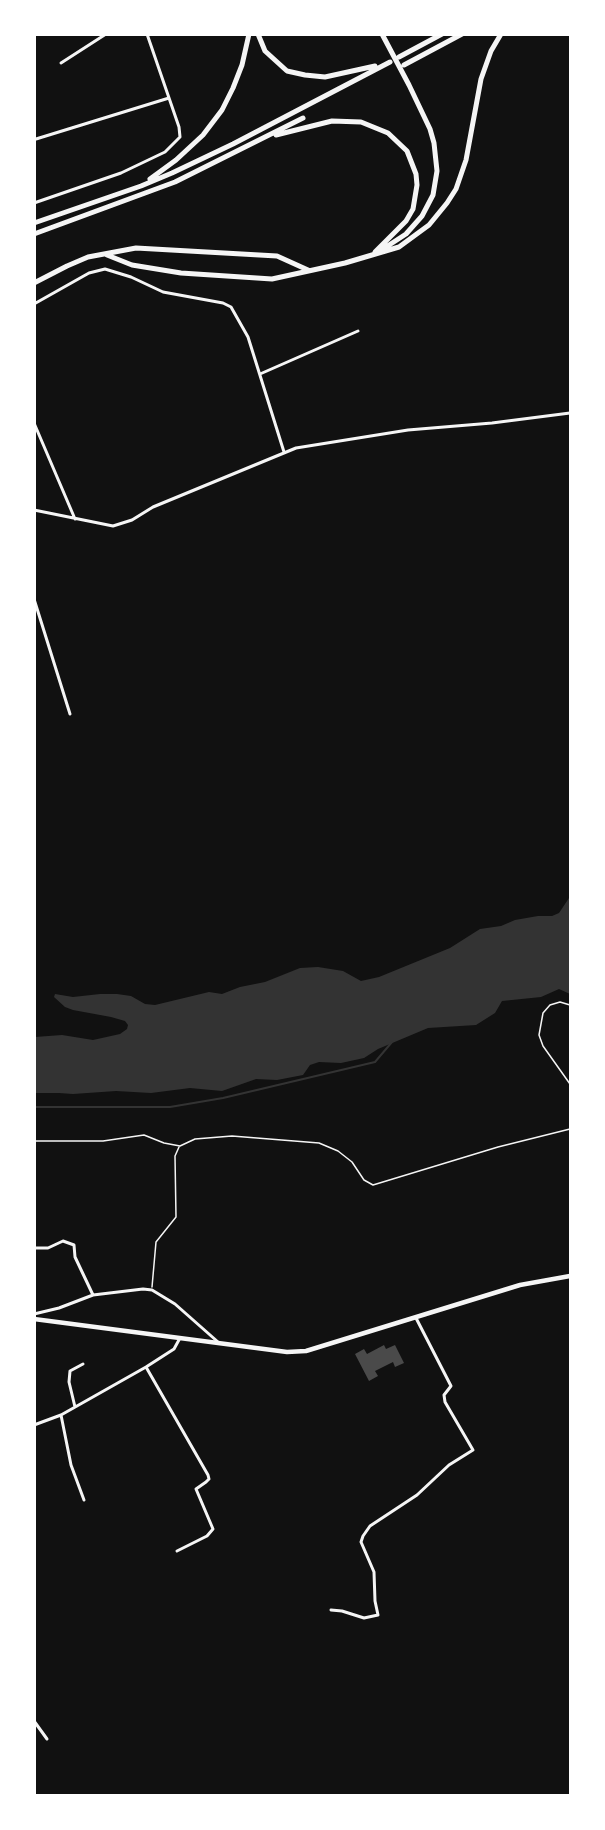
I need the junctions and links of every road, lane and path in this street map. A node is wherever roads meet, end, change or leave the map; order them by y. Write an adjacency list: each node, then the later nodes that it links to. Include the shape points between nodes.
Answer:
1 (106, 34): 10 (street)
2 (147, 34): 12 (street)
3 (249, 34): 16 (highway, via 242,65 222,110 203,135)
4 (258, 34): 16 (highway, via 265,51 287,71 333,76 388,63 233,144)
5 (442, 34): 9 (highway)
6 (462, 34): 11 (highway)
7 (501, 34): 20 (highway, via 481,79 466,160 456,189 439,215 420,233 399,247)
8 (382, 36): 20 (highway, via 434,143 437,164 428,207 415,226)
9 (399, 57)
10 (61, 63)
11 (404, 65)
12 (169, 98): 15 (street); 17 (street, via 180,137 165,152 121,173)
13 (303, 118): 14 (highway)
14 (264, 138): 19 (highway, via 175,182); 20 (highway, via 316,124 346,121 376,126 398,141 413,162 416,197 406,221)
15 (36, 139)
16 (141, 186): 18 (highway)
17 (34, 203)
18 (34, 223)
19 (34, 234)
20 (374, 253): 22 (highway)
21 (107, 255): 22 (highway, via 132,265 181,273 272,279); 22 (highway, via 136,248 278,256); 23 (highway, via 88,257)
22 (308, 270)
23 (34, 283)
24 (34, 304): 26 (street, via 93,271 105,269 163,292 223,303 231,307 248,337)
25 (358, 331): 26 (street)
26 (260, 374): 29 (street)
27 (570, 412): 29 (street, via 408,430)
28 (34, 423): 31 (street)
29 (284, 452): 31 (street, via 153,507 132,520 113,526)
30 (34, 510): 31 (street)
31 (75, 519)
32 (34, 599): 33 (street)
33 (70, 714)
34 (570, 1005): 35 (path, via 550,1005 543,1013 539,1035)
35 (570, 1084)
36 (570, 1130): 38 (path, via 373,1185 338,1150 325,1144 232,1136 195,1139)
37 (34, 1141): 38 (path, via 103,1141 144,1136)
38 (180, 1146): 41 (path, via 175,1156 176,1217 156,1242)
39 (34, 1248): 42 (street, via 48,1248 63,1241 74,1245 75,1257)
40 (570, 1276): 44 (main road, via 520,1285)
41 (152, 1290): 42 (street); 47 (street, via 176,1305)
42 (93, 1295): 43 (street)
43 (34, 1314)
44 (415, 1316): 47 (main road, via 306,1351); 55 (street, via 451,1386 444,1402 473,1450 370,1526 363,1536 360,1542 374,1572 378,1615 364,1618)
45 (34, 1318): 46 (main road)
46 (180, 1338): 47 (main road); 49 (street, via 174,1349)
47 (218, 1343)
48 (83, 1364): 50 (street, via 70,1371)
49 (146, 1367): 50 (street); 54 (street, via 208,1475 206,1482 196,1489 213,1529)
50 (75, 1407): 51 (street)
51 (61, 1415): 52 (street); 53 (street, via 71,1465)
52 (34, 1425)
53 (84, 1500)
54 (177, 1551)
55 (331, 1610)
56 (34, 1721): 57 (street)
57 (47, 1739)

